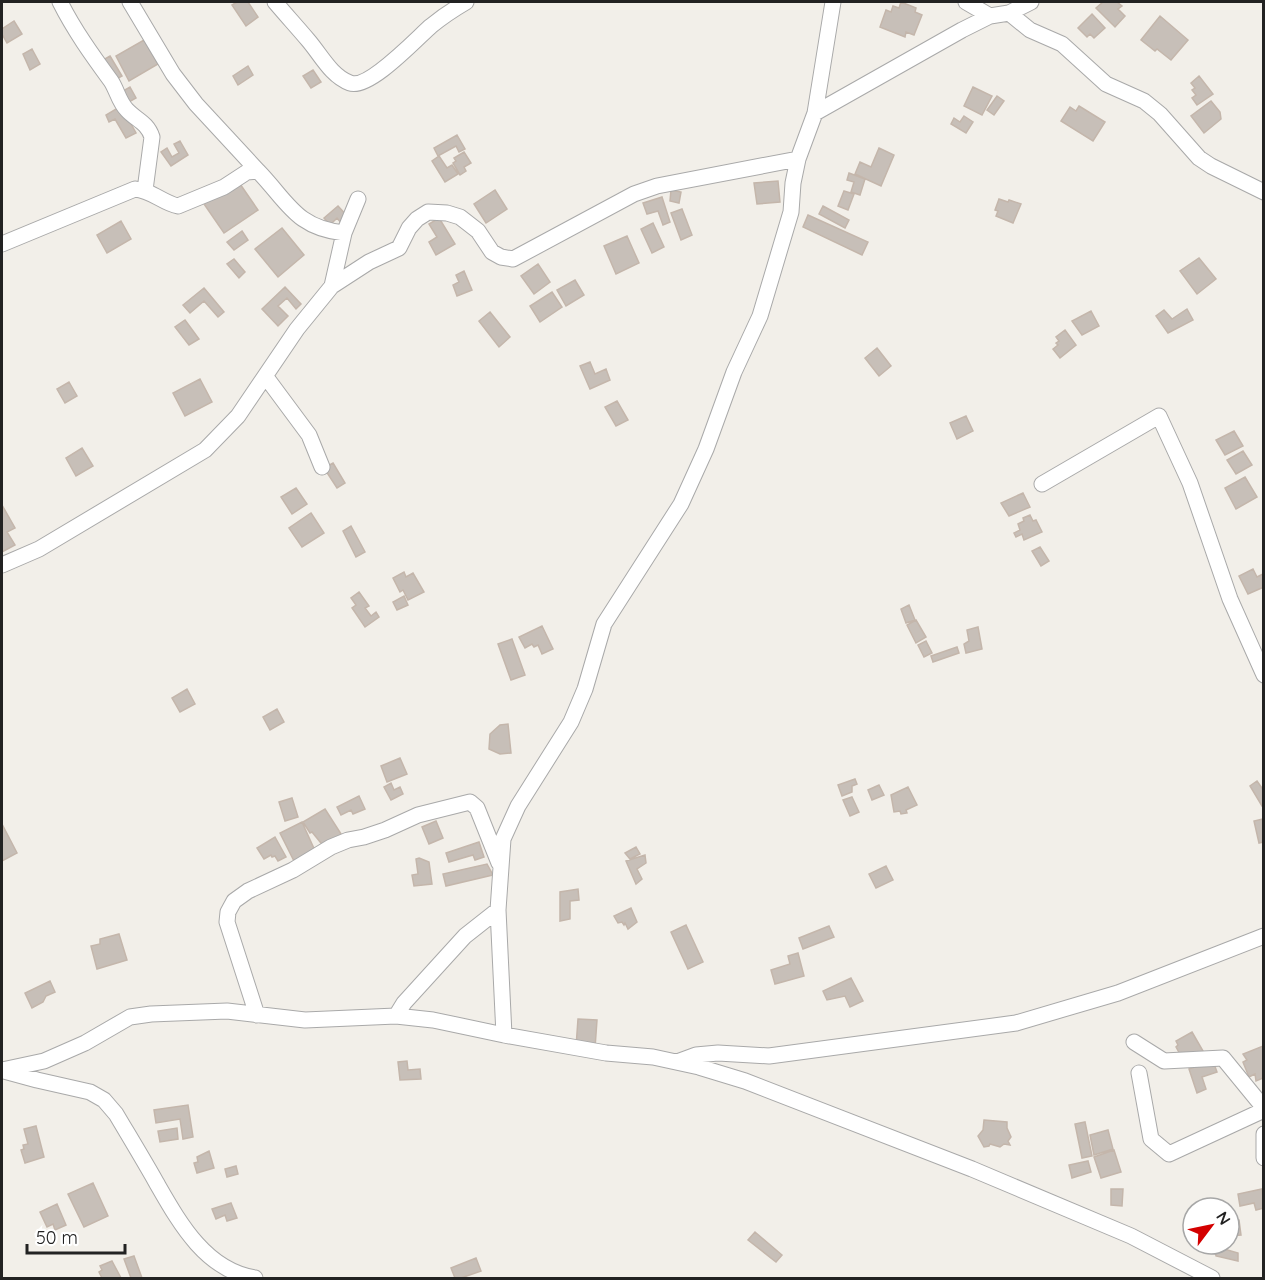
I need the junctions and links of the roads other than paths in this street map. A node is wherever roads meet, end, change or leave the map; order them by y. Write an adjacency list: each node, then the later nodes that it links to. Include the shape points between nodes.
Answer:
1 (60, 2): 13 (street, via 126,108 150,131)
2 (130, 2): 12 (street, via 190,97)
3 (275, 2): 4 (street, via 328,66 352,84 383,69)
4 (466, 2)
5 (833, 2): 10 (street)
6 (966, 2): 9 (street)
7 (1031, 2): 8 (street)
8 (1010, 13): 9 (street); 14 (street, via 1030,30 1062,44 1106,84 1144,101 1199,158)
9 (990, 16): 10 (street)
10 (815, 113): 11 (street)
11 (798, 159): 18 (street, via 657,186 634,194 513,258 492,252 478,231 460,217 428,212 409,228 399,248); 24 (street, via 791,212 760,316 734,372 706,449 681,504 604,624 571,722 508,826)
12 (258, 171): 13 (street, via 247,172 178,206); 16 (street, via 296,215 330,232)
13 (145, 190): 17 (street, via 131,190)
14 (1263, 192)
15 (358, 199): 16 (street)
16 (344, 233): 18 (street)
17 (4, 241)
18 (332, 286): 19 (street, via 297,328)
19 (266, 377): 20 (street, via 309,435); 22 (street, via 238,416 194,459 39,549)
20 (322, 467)
21 (1042, 484): 23 (street, via 1159,416 1190,483 1230,599)
22 (2, 565)
23 (1263, 675)
24 (500, 866): 25 (street); 27 (street, via 477,808 470,802 418,815 385,830 348,840 248,891 234,902 227,922)
25 (498, 910): 28 (street, via 465,936); 29 (street)
26 (1263, 936): 31 (street, via 1118,993 1016,1023 769,1056 696,1055)
27 (257, 1015): 28 (street, via 305,1020); 32 (street, via 227,1011 129,1017 44,1061)
28 (396, 1016): 29 (street)
29 (504, 1035): 31 (street)
30 (1134, 1042): 34 (street, via 1164,1061 1223,1058)
31 (677, 1062): 38 (street, via 745,1081 972,1169 1131,1236)
32 (2, 1070): 37 (street, via 90,1092 104,1100 194,1241 228,1270)
33 (1139, 1073): 34 (street, via 1151,1139 1169,1154)
34 (1263, 1109)
35 (1263, 1134): 36 (street)
36 (1263, 1158)
37 (255, 1278)
38 (1212, 1278)

